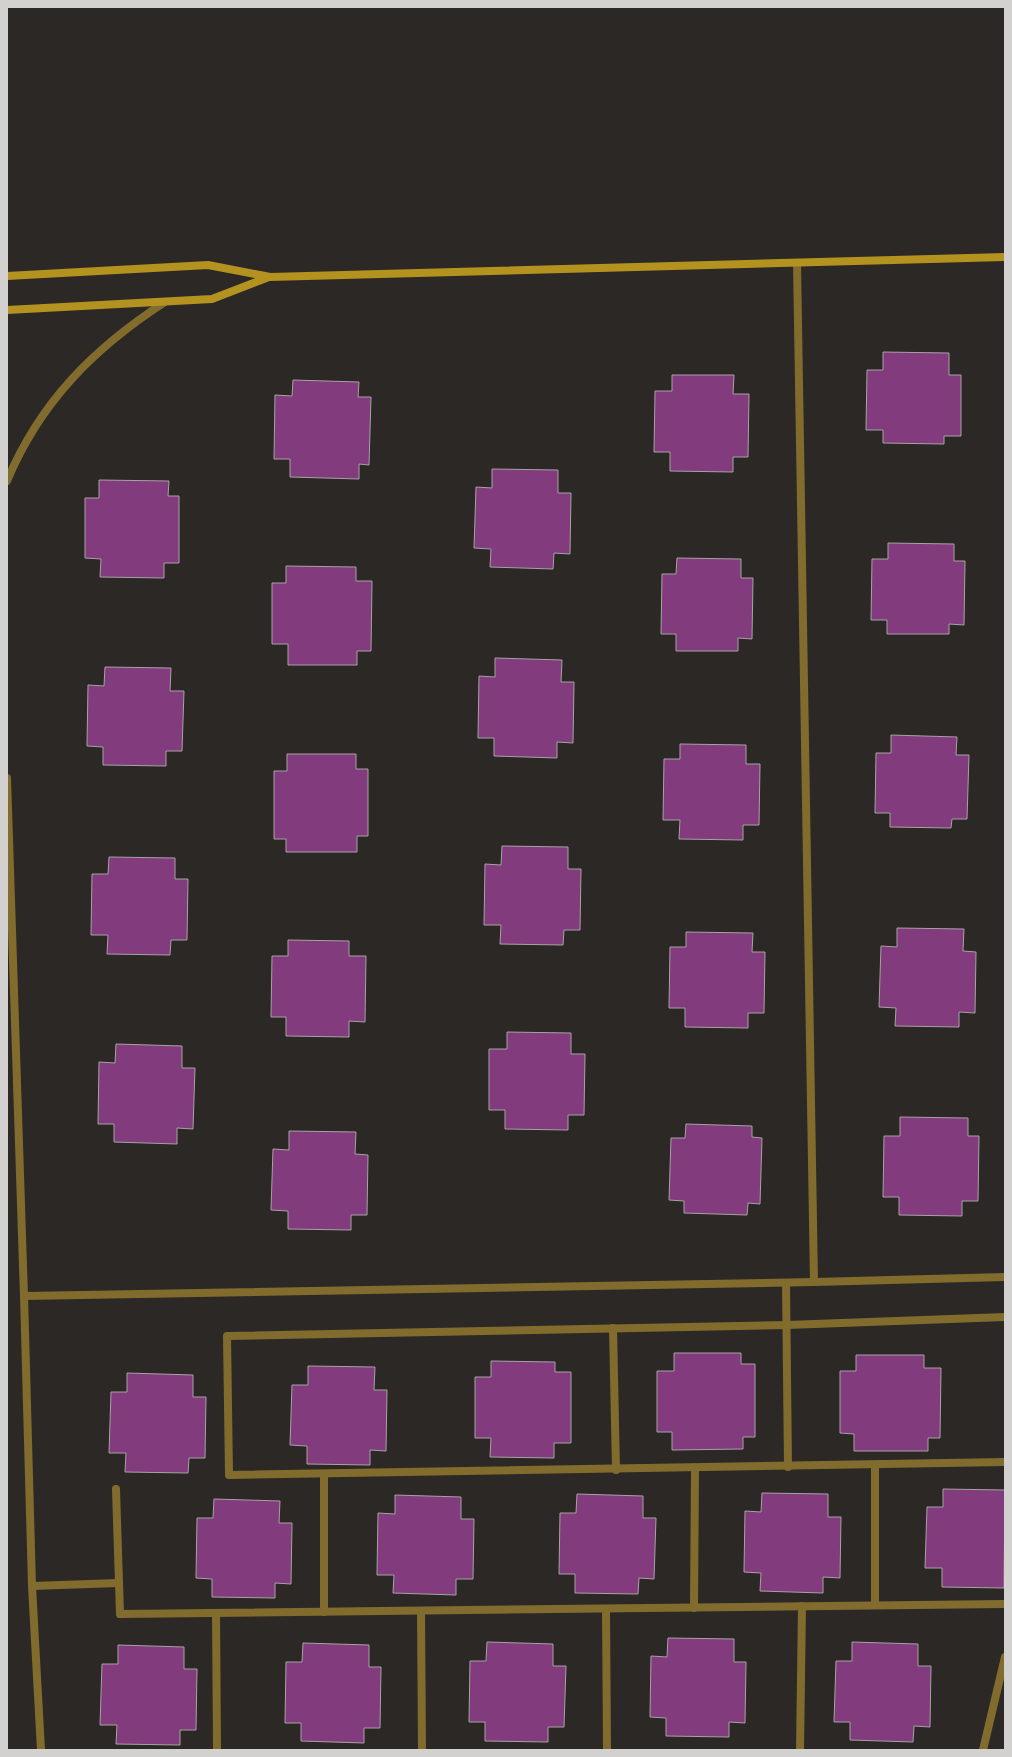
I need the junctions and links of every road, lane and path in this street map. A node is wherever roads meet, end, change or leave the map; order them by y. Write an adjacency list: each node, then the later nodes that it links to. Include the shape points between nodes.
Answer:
1 (1005, 257): 2 (main road)
2 (796, 263): 4 (main road); 10 (street)
3 (7, 276): 4 (main road, via 208,265)
4 (270, 277): 5 (main road, via 212,299)
5 (164, 302): 6 (main road); 7 (street, via 104,346 78,371 31,433)
6 (7, 310)
7 (7, 481)
8 (7, 778): 12 (street)
9 (1005, 1277): 10 (street)
10 (814, 1282): 11 (street)
11 (786, 1283): 12 (street); 14 (street)
12 (24, 1296): 24 (street)
13 (1005, 1317): 14 (street)
14 (787, 1325): 15 (street); 18 (street)
15 (613, 1328): 20 (street); 21 (street, via 228,1336 229,1475)
16 (1005, 1462): 17 (street)
17 (875, 1466): 18 (street); 26 (street)
18 (788, 1467): 19 (street)
19 (695, 1468): 20 (street); 28 (street)
20 (616, 1470): 21 (street)
21 (324, 1474): 31 (street)
22 (116, 1489): 23 (street)
23 (119, 1583): 24 (street); 32 (street, via 120,1614)
24 (32, 1586): 34 (street)
25 (1005, 1604): 26 (street)
26 (875, 1605): 27 (street)
27 (802, 1606): 28 (street); 38 (street)
28 (694, 1608): 29 (street)
29 (606, 1609): 30 (street); 37 (street)
30 (421, 1611): 31 (street); 36 (street)
31 (324, 1612): 32 (street)
32 (216, 1613): 35 (street)
33 (1005, 1657): 39 (street)
34 (42, 1750)
35 (217, 1750)
36 (422, 1750)
37 (607, 1750)
38 (800, 1750)
39 (983, 1750)

